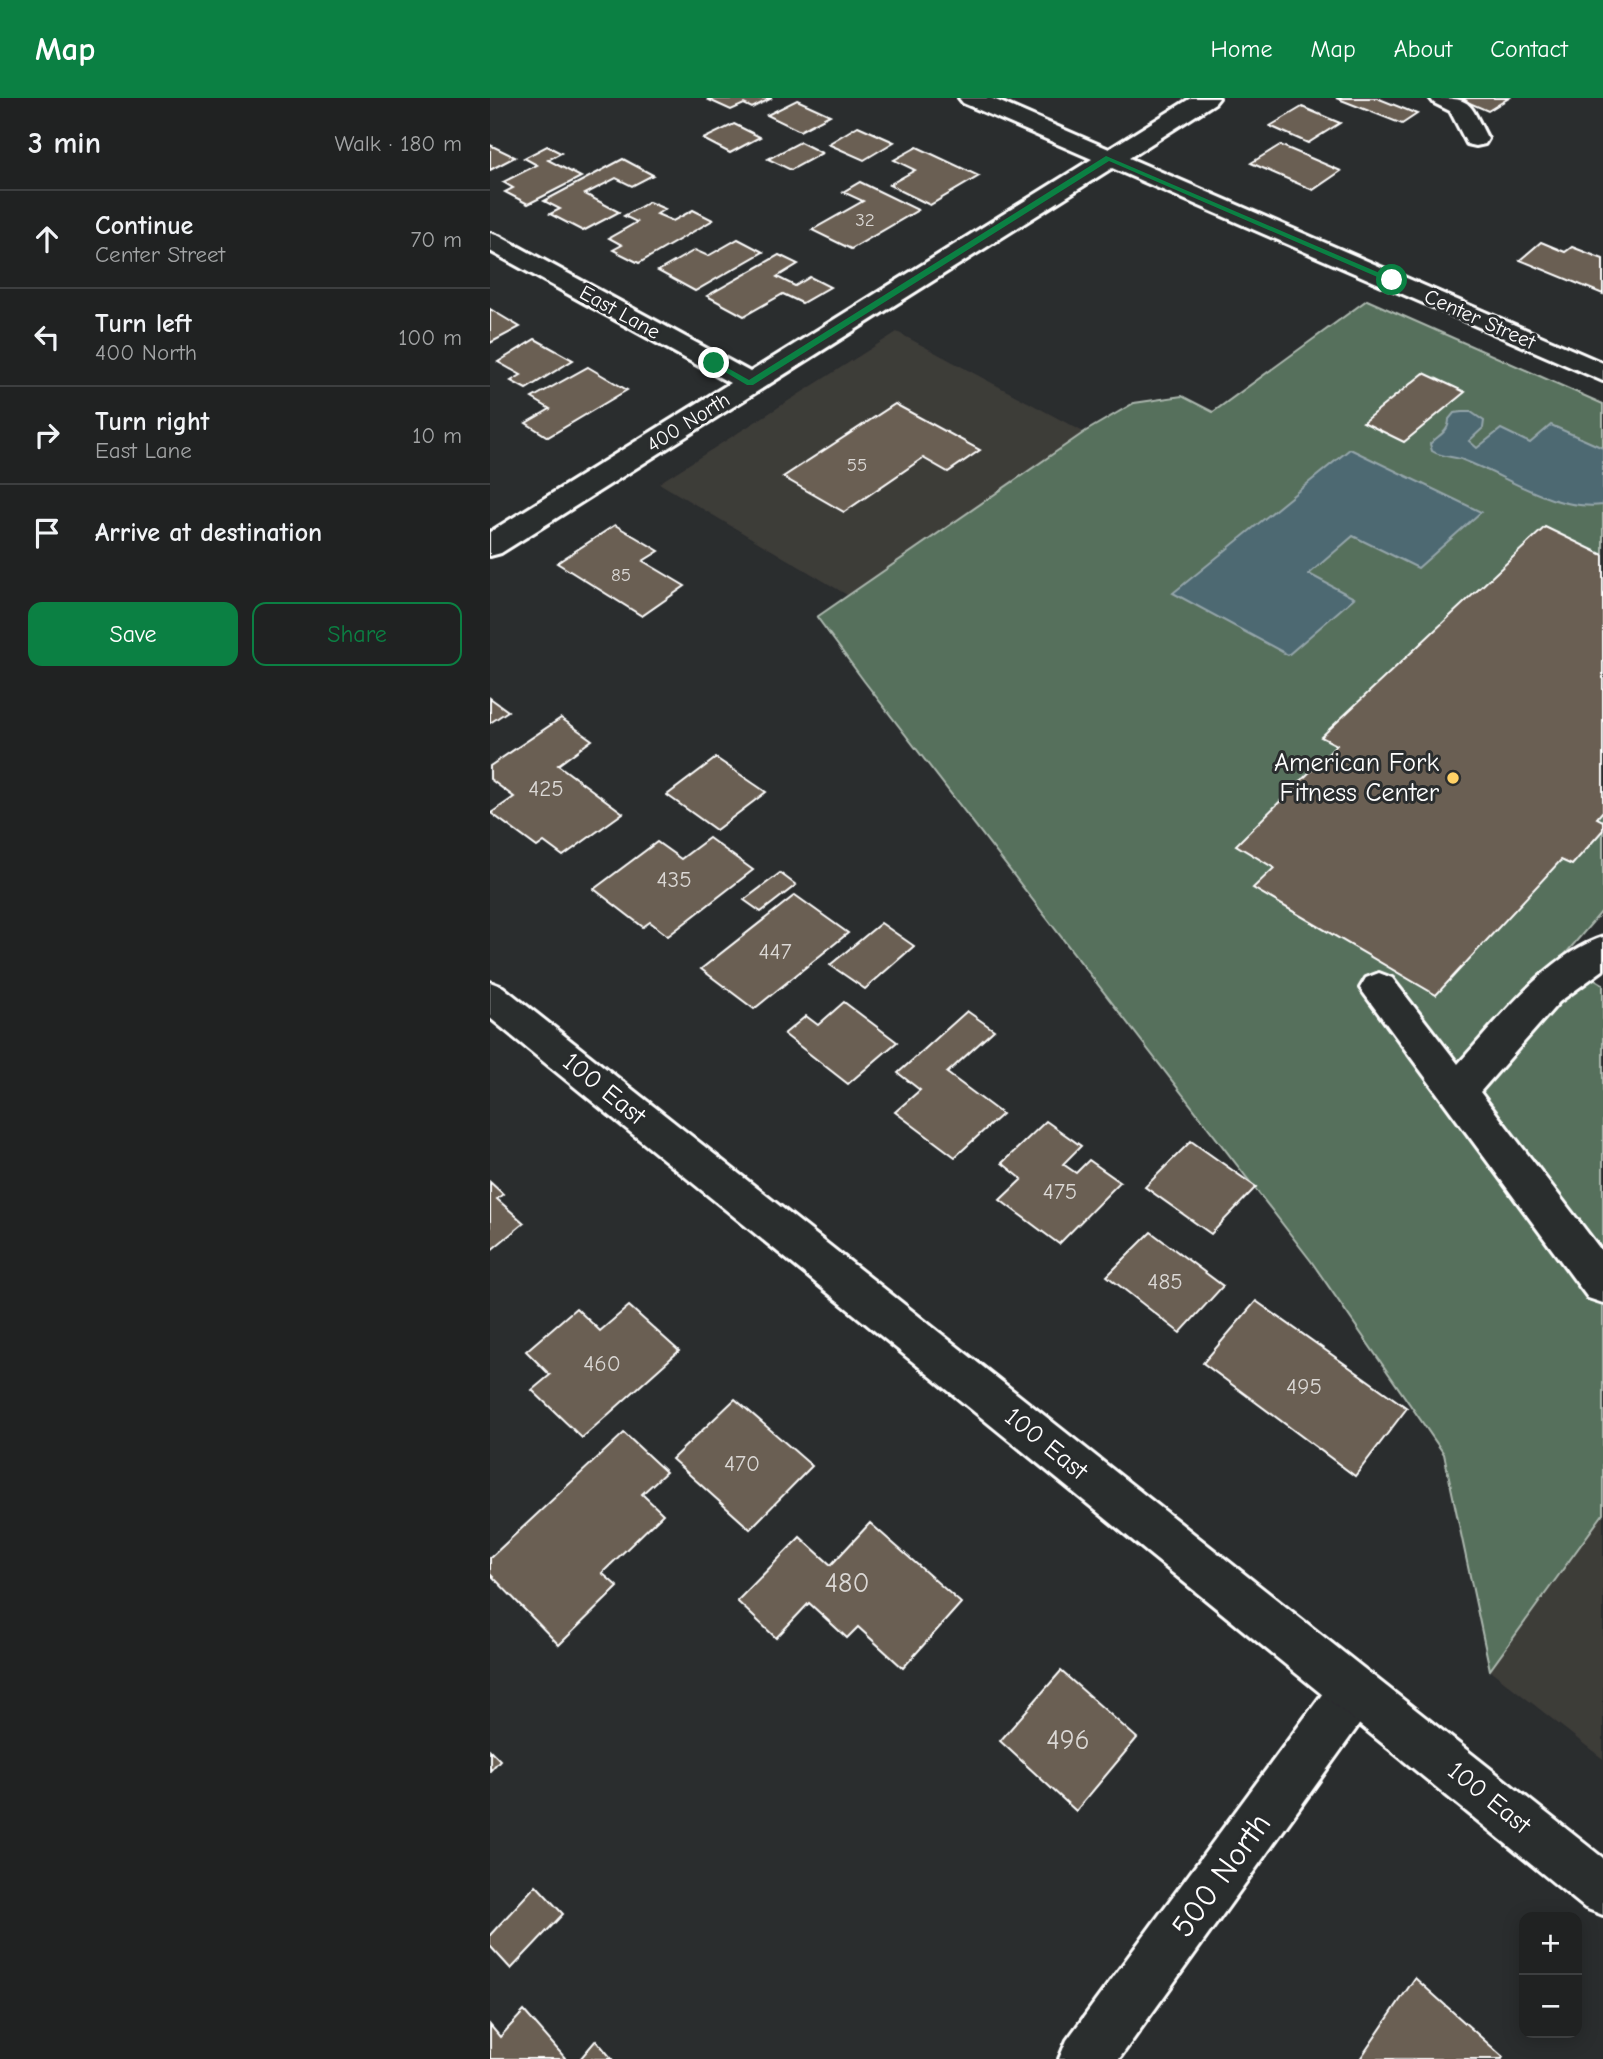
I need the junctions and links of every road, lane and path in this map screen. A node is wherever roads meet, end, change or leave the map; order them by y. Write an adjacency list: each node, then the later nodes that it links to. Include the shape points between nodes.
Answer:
1 (971, 98): 5 (street, Center Street)
2 (1207, 98): 5 (street, 400 North)
3 (1441, 98): 4 (street, via 1459,107)
4 (1476, 139)
5 (1109, 158): 7 (street, Center Street); 8 (street, 400 North)
6 (490, 241): 8 (street, East Lane)
7 (1603, 373)
8 (750, 383): 9 (street, 400 North)
9 (490, 545)
10 (1602, 953): 13 (street, via 1546,992)
11 (1379, 988): 13 (street)
12 (490, 997): 15 (street, 100 East)
13 (1457, 1092): 14 (street)
14 (1603, 1285)
15 (1354, 1690): 16 (street, 100 East); 17 (street, 500 North)
16 (1603, 1890)
17 (1086, 2059)

